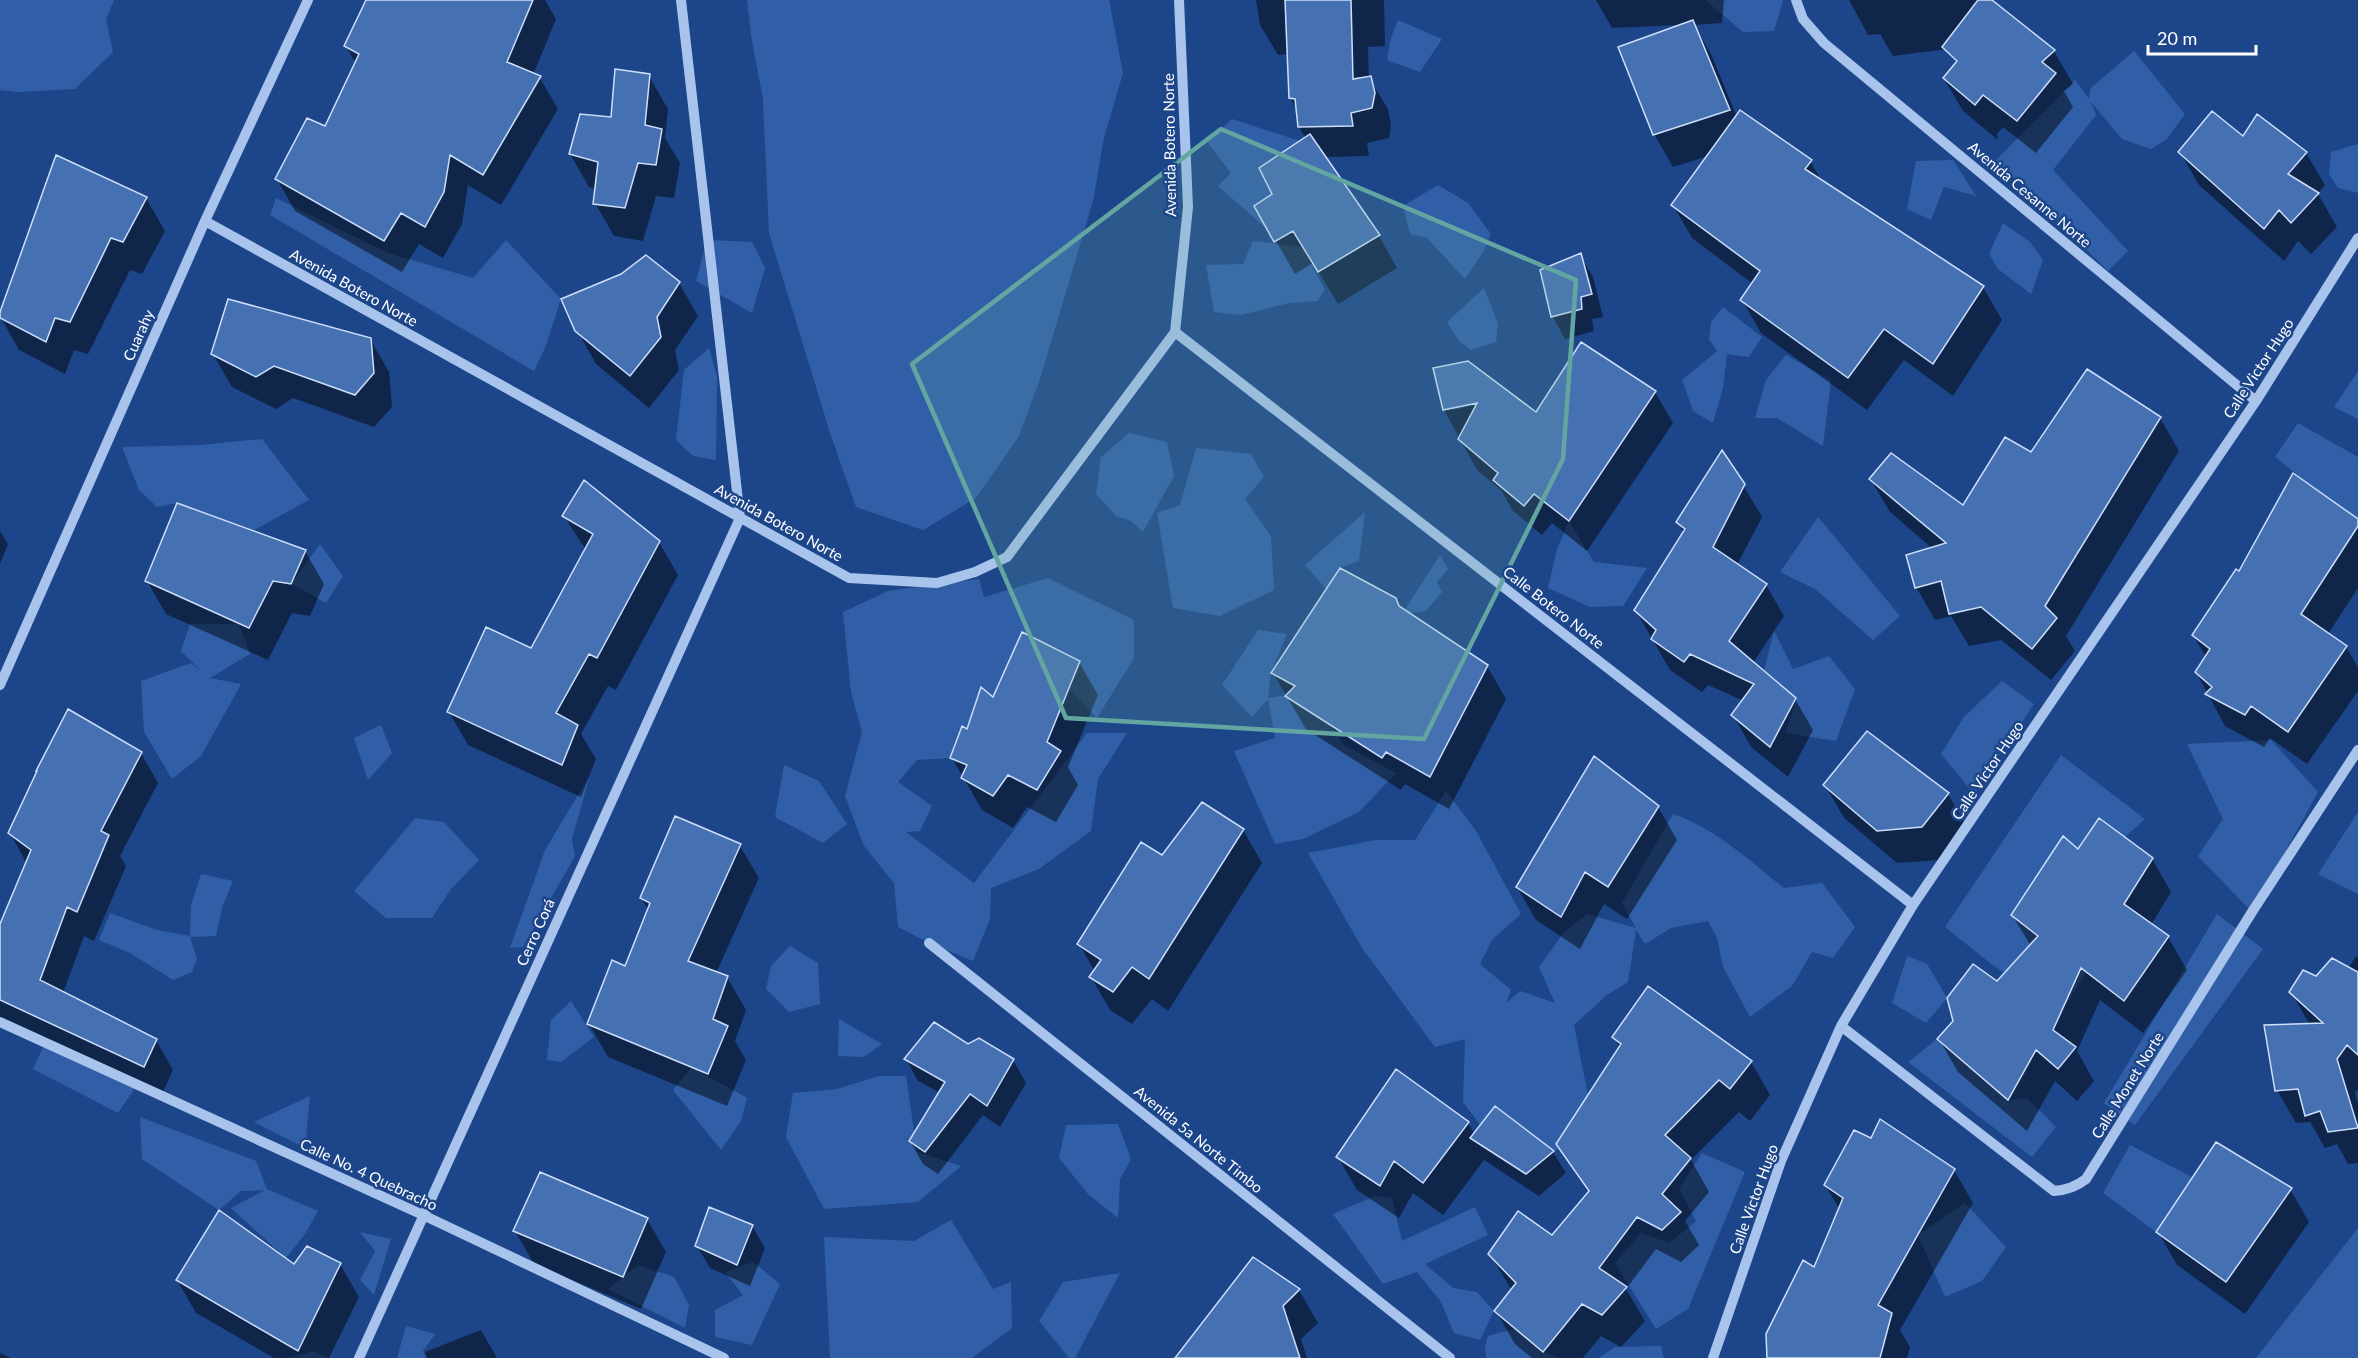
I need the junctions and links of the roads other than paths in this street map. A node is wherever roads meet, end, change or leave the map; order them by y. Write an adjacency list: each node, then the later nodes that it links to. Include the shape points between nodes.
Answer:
1 (308, 0): 5 (street, Cuarahy)
2 (681, 0): 9 (street)
3 (1179, 0): 7 (street, Avenida Botero Norte, via 1188,207)
4 (1796, 0): 8 (street, Avenida Cesanne Norte, via 1803,19 1824,43)
5 (205, 221): 9 (street, Avenida Botero Norte); 10 (street, Cuarahy)
6 (2358, 238): 8 (street, Calle Victor Hugo)
7 (1175, 332): 9 (street, Avenida Botero Norte, via 1007,557 975,573 937,583 849,578); 12 (street, Calle Botero Norte)
8 (2256, 401): 12 (street, Calle Victor Hugo)
9 (740, 518): 16 (street, Cerro Corá)
10 (0, 685)
11 (2358, 750): 15 (street, Calle Monet Norte, via 2079,1185 2054,1191)
12 (1913, 904): 15 (street, Calle Victor Hugo)
13 (928, 943): 19 (street, Avenida 5a Norte Timbo)
14 (0, 1022): 16 (street, Calle No. 4 Quebracho)
15 (1841, 1026): 20 (street, Calle Victor Hugo, via 1781,1161)
16 (423, 1215): 17 (street, Cerro Corá); 18 (street, Calle No. 4 Quebracho)
17 (359, 1358)
18 (724, 1358)
19 (1450, 1358)
20 (1713, 1358)

